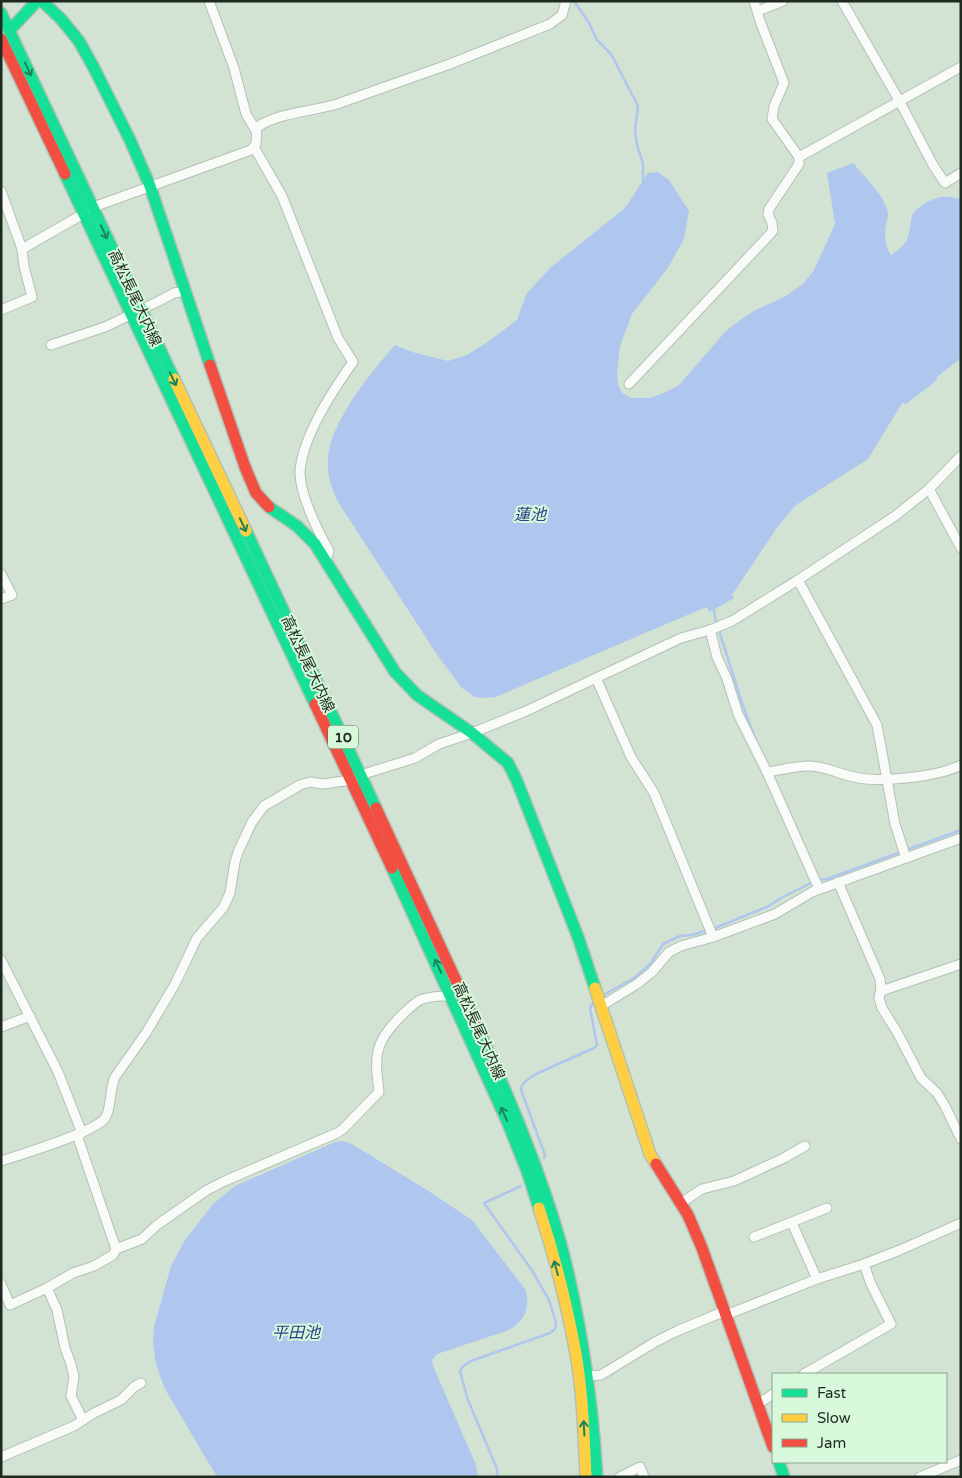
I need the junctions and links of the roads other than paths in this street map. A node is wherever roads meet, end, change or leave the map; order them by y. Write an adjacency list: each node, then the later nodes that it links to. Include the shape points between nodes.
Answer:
1 (36, 1): 10 (main road)
2 (42, 1): 17 (main road, via 68,26 98,74)
3 (209, 1): 13 (street, via 234,68 246,114)
4 (566, 1): 13 (street, via 562,15 550,24 337,104 279,117 263,123)
5 (754, 1): 8 (street)
6 (783, 1): 8 (street)
7 (842, 1): 12 (street)
8 (758, 11): 15 (street, via 784,83 772,119)
9 (1, 13): 10 (main road, 高松長尾大内線 / 10)
10 (5, 33): 19 (main road, 高松長尾大内線 / 10)
11 (961, 67): 12 (street)
12 (900, 102): 15 (street); 16 (street, via 945,183)
13 (256, 130): 14 (street)
14 (254, 147): 17 (street); 29 (street, via 282,196 338,338 353,362 330,394 304,449 300,472 305,497 329,551)
15 (799, 157): 25 (street, via 799,164 769,209 773,231)
16 (961, 173)
17 (150, 186): 19 (street); 21 (main road)
18 (1, 191): 20 (street)
19 (88, 210): 20 (street); 23 (main road, 高松長尾大内線 / 10)
20 (22, 249): 22 (street, via 32,297)
21 (186, 291): 23 (street, via 174,292); 29 (main road, via 256,493 270,508 297,526)
22 (1, 310)
23 (136, 312): 24 (street); 38 (main road, 高松長尾大内線 / 10)
24 (51, 344)
25 (629, 384)
26 (961, 456): 27 (street)
27 (929, 489): 28 (street); 31 (street, via 889,521)
28 (961, 548)
29 (326, 560): 35 (main road, via 395,672 418,695)
30 (1, 574): 32 (street, via 12,596)
31 (798, 580): 33 (street, via 732,621); 39 (street, via 877,725)
32 (1, 599)
33 (712, 629): 34 (street, via 681,638); 37 (street, via 717,657 738,714)
34 (596, 678): 35 (street); 44 (street, via 631,757 654,793)
35 (472, 733): 38 (street, via 439,744 415,758); 49 (main road, via 508,763 517,781 578,937)
36 (961, 765): 39 (street, via 937,774)
37 (770, 772): 39 (street, via 809,766 855,778); 43 (street)
38 (356, 778): 48 (main road, 高松長尾大内線 / 10, one-way to 38); 52 (street, via 300,785 258,812 238,852 230,893 223,908 196,938 175,984 115,1077 105,1118); 68 (main road, 高松長尾大内線 / 10, via 414,888 517,1118 553,1217 571,1284)
39 (887, 779): 41 (street, via 895,824)
40 (961, 838): 41 (street)
41 (906, 858): 42 (street)
42 (838, 882): 43 (street); 47 (street, via 880,979)
43 (819, 890): 44 (street, via 775,914)
44 (714, 936): 49 (street, via 670,952 637,984)
45 (1, 960): 50 (street)
46 (961, 964): 47 (street)
47 (881, 991): 53 (street, via 882,1008 921,1078 945,1106)
48 (456, 995): 61 (street, via 420,1000 389,1029 377,1051 379,1092 343,1129 207,1190 156,1225 142,1239); 77 (main road, 高松長尾大内線 / 10, one-way to 48, via 575,1349 543,1220 527,1171)
49 (601, 1006): 56 (main road, via 650,1154)
50 (30, 1016): 51 (street); 52 (street, via 58,1072)
51 (1, 1027)
52 (79, 1134): 55 (street); 61 (street)
53 (961, 1139)
54 (805, 1146): 56 (street, via 734,1181 702,1189)
55 (1, 1161)
56 (681, 1203): 66 (main road, via 702,1248)
57 (827, 1208): 58 (street)
58 (792, 1223): 60 (street); 63 (street)
59 (961, 1223): 62 (street)
60 (754, 1237)
61 (116, 1249): 65 (street, via 113,1255 94,1266 73,1273)
62 (864, 1264): 63 (street); 67 (street, via 892,1324)
63 (817, 1279): 66 (street)
64 (1, 1284): 65 (street, via 10,1305)
65 (47, 1288): 72 (street, via 58,1310 74,1377 71,1396)
66 (725, 1313): 68 (street, via 676,1331 602,1376); 71 (main road)
67 (806, 1373)
68 (588, 1376): 78 (main road, 高松長尾大内線 / 10)
69 (141, 1383): 72 (street, via 121,1400)
70 (772, 1395): 71 (street)
71 (758, 1404): 73 (main road)
72 (83, 1420): 74 (street)
73 (772, 1444)
74 (1, 1458)
75 (961, 1460): 82 (street)
76 (778, 1463): 81 (main road)
77 (586, 1477)
78 (597, 1477)
79 (620, 1477): 80 (street, via 640,1468)
80 (644, 1477)
81 (784, 1477)
82 (920, 1477)

